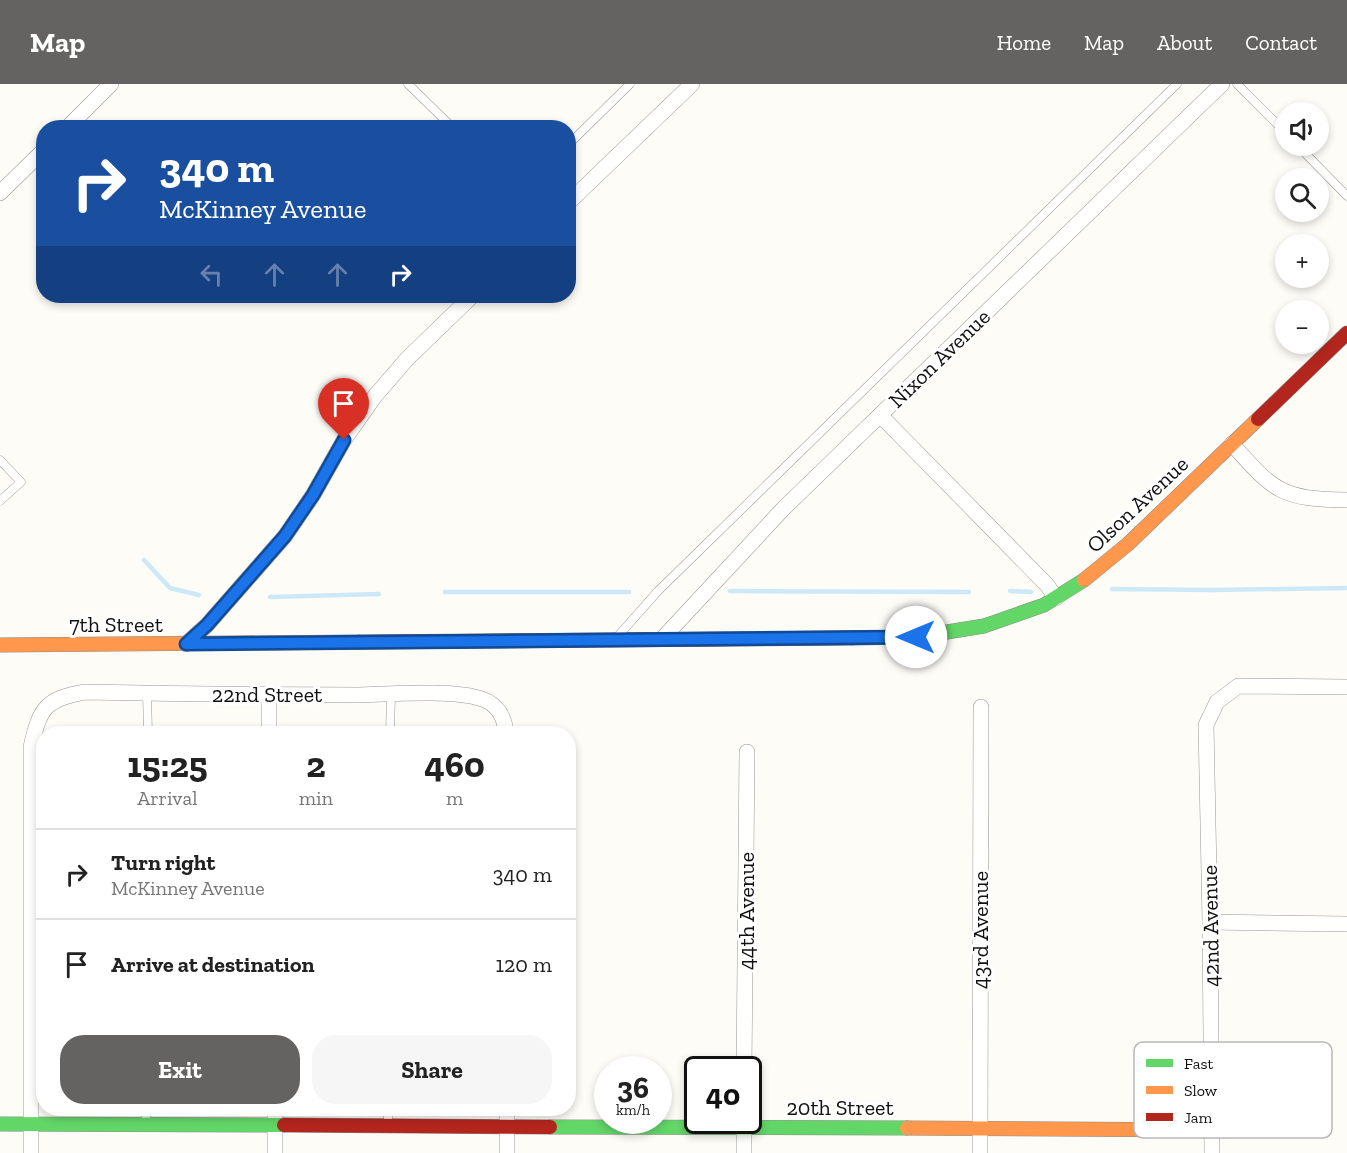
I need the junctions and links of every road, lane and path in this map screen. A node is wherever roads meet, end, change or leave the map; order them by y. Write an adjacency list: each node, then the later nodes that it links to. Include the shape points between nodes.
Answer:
1 (111, 84): 8 (street)
2 (408, 84): 9 (lane)
3 (630, 84): 11 (lane)
4 (692, 84): 15 (street)
5 (1177, 84): 26 (lane, via 658,591)
6 (1222, 84): 19 (street, Nixon Avenue)
7 (1238, 84): 10 (lane)
8 (75, 120)
9 (445, 120)
10 (1275, 122)
11 (576, 137)
12 (1308, 156): 16 (lane)
13 (36, 158): 14 (street)
14 (0, 193)
15 (576, 195)
16 (1347, 196)
17 (465, 303): 28 (street, via 375,396 285,536)
18 (1347, 333): 20 (street, Olson Avenue)
19 (880, 415): 24 (street); 27 (street, Nixon Avenue, via 783,509)
20 (1232, 444): 22 (street, via 1264,480 1280,491 1317,500); 24 (street, Olson Avenue, via 1128,544 1088,578)
21 (0, 460): 23 (lane, via 21,482)
22 (1347, 500)
23 (0, 501)
24 (1056, 598): 25 (street, Olson Avenue, via 984,626)
25 (916, 637): 27 (street, 7th Street)
26 (615, 639): 27 (street, 7th Street); 28 (street, 7th Street)
27 (662, 639)
28 (186, 644): 29 (street, 7th Street)
29 (0, 645)
30 (1347, 687): 40 (street, 42nd Avenue, via 1238,686 1217,702 1206,725)
31 (147, 693): 33 (street, 22nd Street); 35 (lane); 50 (street, 22nd Street, via 85,692 66,696 50,702 36,725 31,747)
32 (391, 694): 33 (street, 22nd Street); 37 (lane); 38 (street, 22nd Street, via 473,696 500,711)
33 (269, 695): 36 (street)
34 (981, 707): 56 (street, 43rd Avenue)
35 (148, 726)
36 (269, 726)
37 (390, 726)
38 (505, 726)
39 (747, 752): 43 (street, 44th Avenue)
40 (1210, 922): 41 (street); 42 (street, 42nd Avenue)
41 (1347, 924)
42 (1211, 1042)
43 (744, 1056)
44 (146, 1116): 51 (lane)
45 (275, 1116): 53 (street)
46 (388, 1116): 54 (lane)
47 (507, 1116): 55 (street)
48 (0, 1124): 50 (street, 20th Street)
49 (762, 1124): 56 (street, 20th Street)
50 (31, 1125): 51 (street, 20th Street); 59 (street)
51 (146, 1125): 53 (street, 20th Street)
52 (684, 1125): 55 (street, 20th Street)
53 (275, 1126): 54 (street, 20th Street); 60 (street)
54 (388, 1127): 55 (street, 20th Street)
55 (507, 1128): 61 (street)
56 (980, 1128): 57 (street, 20th Street); 63 (street, 43rd Avenue)
57 (1134, 1129)
58 (744, 1134): 62 (street)
59 (31, 1153)
60 (275, 1153)
61 (507, 1153)
62 (744, 1153)
63 (980, 1153)

